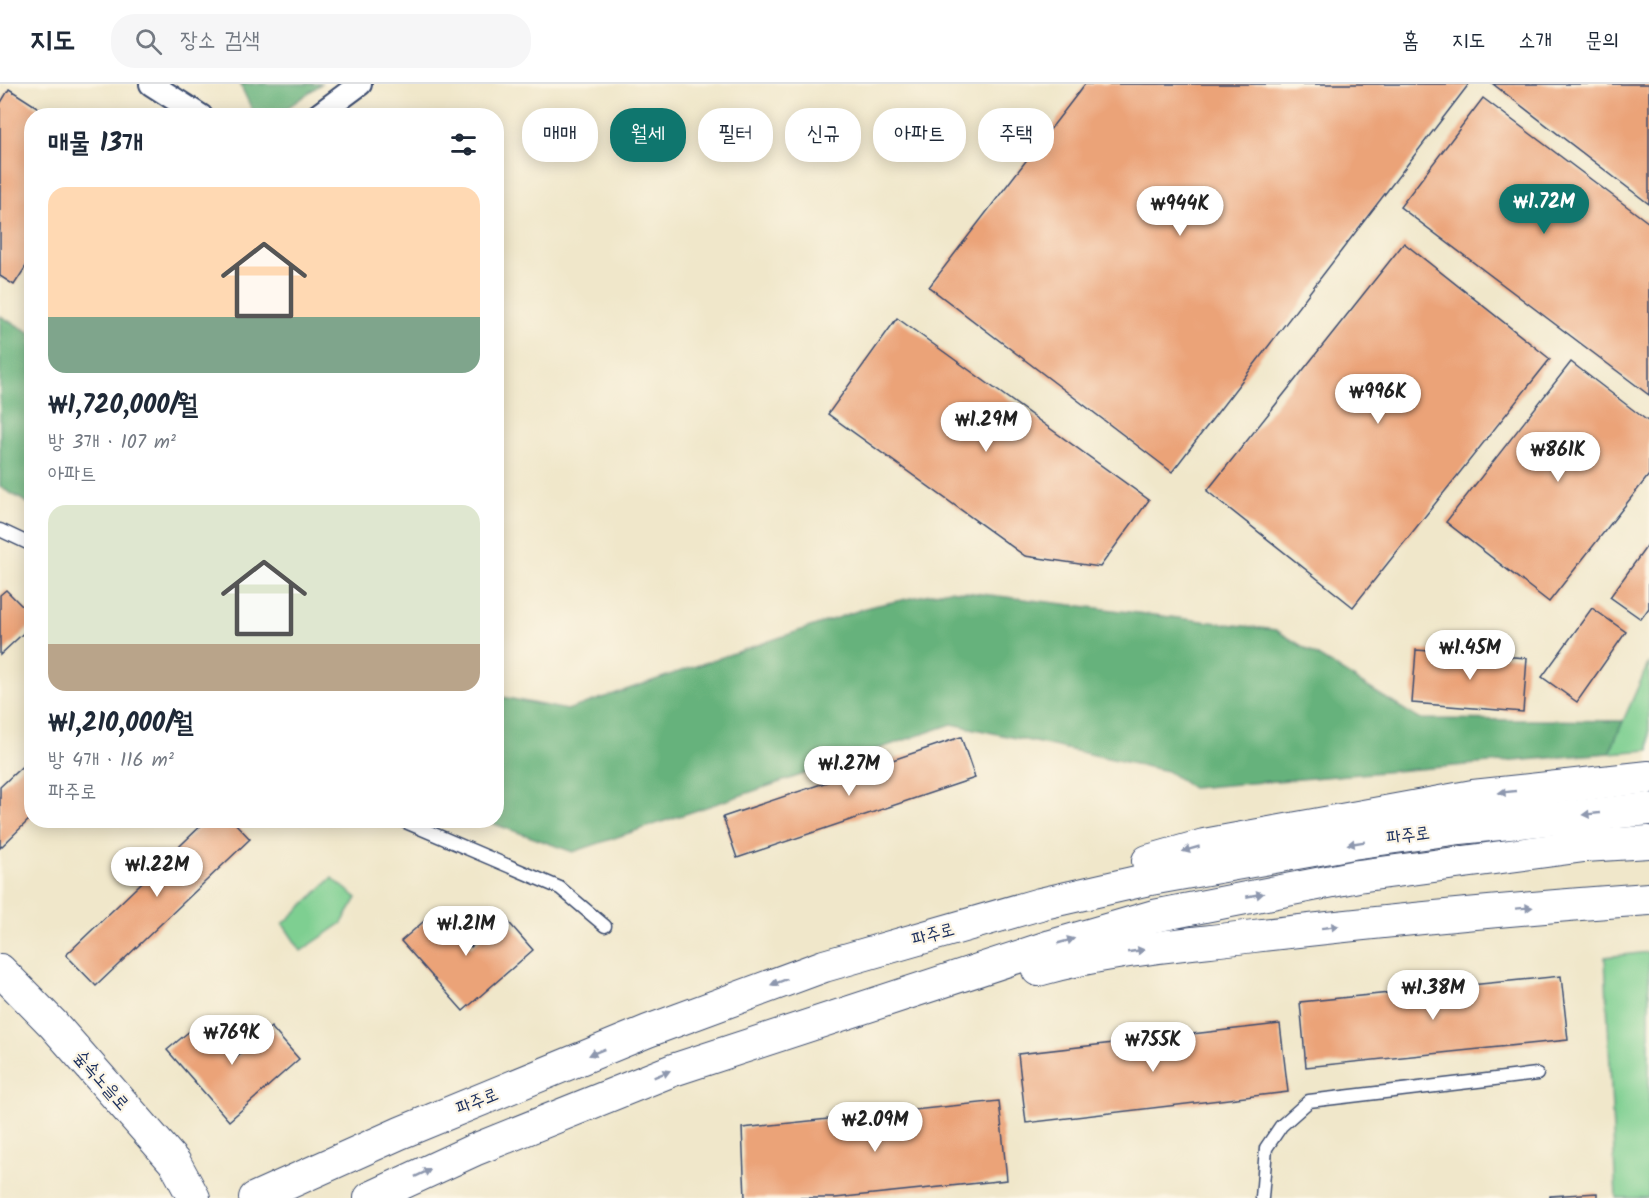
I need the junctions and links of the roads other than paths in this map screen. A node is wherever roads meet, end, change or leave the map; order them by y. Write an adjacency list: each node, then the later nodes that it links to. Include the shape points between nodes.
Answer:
1 (151, 84): 3 (street)
2 (360, 84): 4 (street)
3 (188, 108)
4 (328, 108)
5 (0, 530): 6 (lane)
6 (24, 541)
7 (1649, 777): 13 (main road, one-way to 13, via 1473,796 1204,845 917,924)
8 (1649, 808): 13 (main road, 파주로, one-way to 13, via 1425,833 1169,876 1040,904)
9 (420, 828): 12 (lane, via 560,888)
10 (1649, 842): 15 (main road, 파주로, one-way to 10, via 1154,916 1370,874 1584,846)
11 (1649, 899): 15 (main road, one-way to 11, via 967,991 1102,955 1496,910)
12 (605, 926)
13 (824, 966): 18 (main road, 파주로, one-way to 18, via 648,1031 400,1133)
14 (0, 970): 17 (main road, 숲속노을로, via 175,1163)
15 (813, 1023): 19 (main road, 파주로, one-way to 15, via 474,1150 662,1074)
16 (1537, 1074): 20 (lane, via 1309,1101 1281,1126 1266,1148)
17 (194, 1198)
18 (255, 1198)
19 (370, 1198)
20 (1262, 1198)

